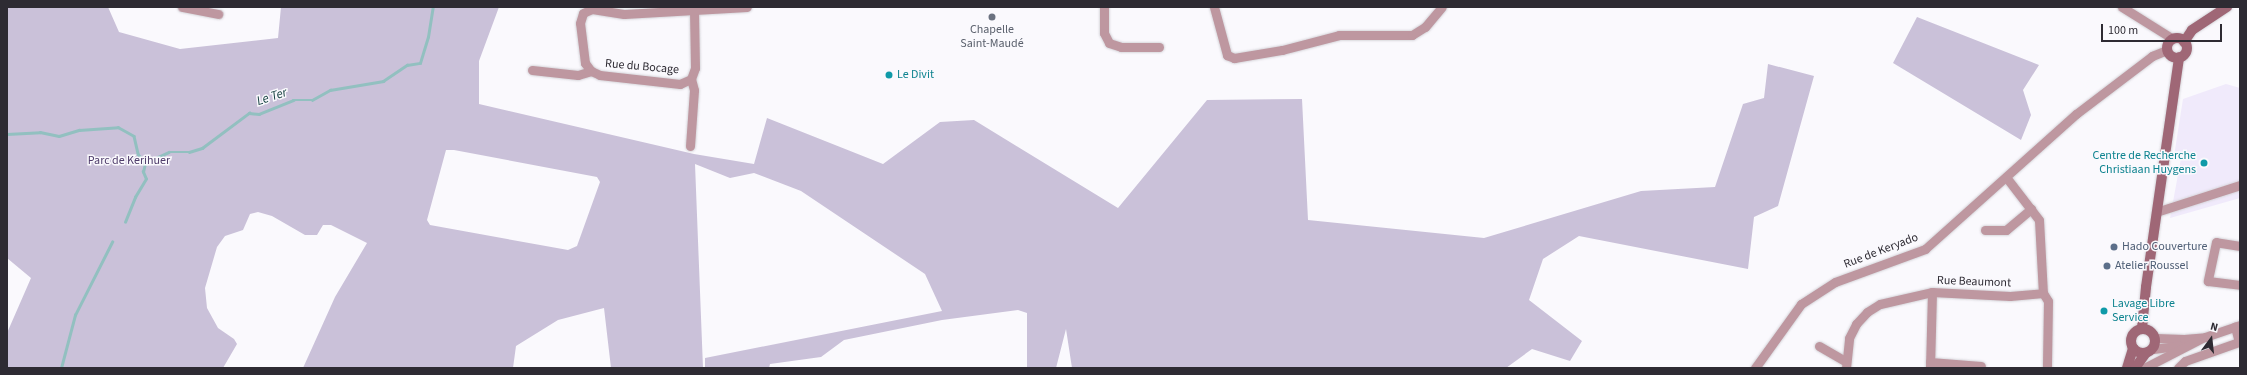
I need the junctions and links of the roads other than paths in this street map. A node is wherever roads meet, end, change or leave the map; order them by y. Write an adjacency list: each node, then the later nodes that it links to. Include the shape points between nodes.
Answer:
1 (182, 7): 10 (street)
2 (746, 7): 9 (street)
3 (1104, 7): 13 (street, via 1104,33 1109,43 1121,47)
4 (1214, 7): 5 (street, via 1227,55 1234,58 1282,50 1339,35 1412,35 1425,27)
5 (1442, 7)
6 (2122, 7): 11 (street)
7 (2227, 7): 12 (street, via 2192,30)
8 (624, 10): 9 (street); 17 (street, Rue du Bocage, via 592,9 583,13 580,23 585,63)
9 (694, 10): 18 (street, Rue du Bocage, via 695,68)
10 (218, 14)
11 (2173, 39): 12 (street, via 2179,38); 14 (street, via 2168,43)
12 (2184, 42): 15 (street, via 2186,51)
13 (1159, 47)
14 (2167, 50): 15 (street, via 2170,55); 20 (street, Rue de Keryado, via 2152,56 2076,114)
15 (2179, 57): 23 (street)
16 (532, 70): 17 (street, Rue du Bocage, via 578,75)
17 (591, 72): 18 (street, Rue du Bocage, via 680,84)
18 (691, 79): 19 (street, Rue du Bocage, via 694,90)
19 (690, 146)
20 (2006, 177): 22 (street); 41 (street, Rue de Keryado, via 1925,249 1835,282 1801,304)
21 (2240, 185): 23 (street)
22 (2031, 209): 24 (street, via 2006,230); 28 (street, via 2039,220)
23 (2156, 212): 30 (street)
24 (1984, 230)
25 (2240, 246): 26 (street, via 2216,242 2208,281)
26 (2240, 285)
27 (1932, 292): 28 (street, Rue Beaumont, via 2010,296); 38 (street, Rue Beaumont, via 1880,304 1867,312 1856,324 1849,338); 39 (street)
28 (2043, 293): 42 (street, via 2048,301)
29 (2237, 326): 31 (street); 33 (street)
30 (2142, 328): 32 (street, via 2152,332); 36 (street, via 2132,337)
31 (2205, 337): 32 (street); 34 (street)
32 (2155, 338): 37 (street)
33 (2240, 342): 46 (street, via 2185,361)
34 (2195, 343): 37 (street); 45 (street, via 2155,360)
35 (1819, 346): 38 (street, Rue Beaumont)
36 (2133, 348): 37 (street); 43 (street)
37 (2150, 351): 44 (street)
38 (1845, 364)
39 (1930, 365): 40 (street)
40 (1981, 366)
41 (1756, 368)
42 (2047, 368)
43 (2127, 368)
44 (2135, 368)
45 (2144, 368)
46 (2178, 368)

